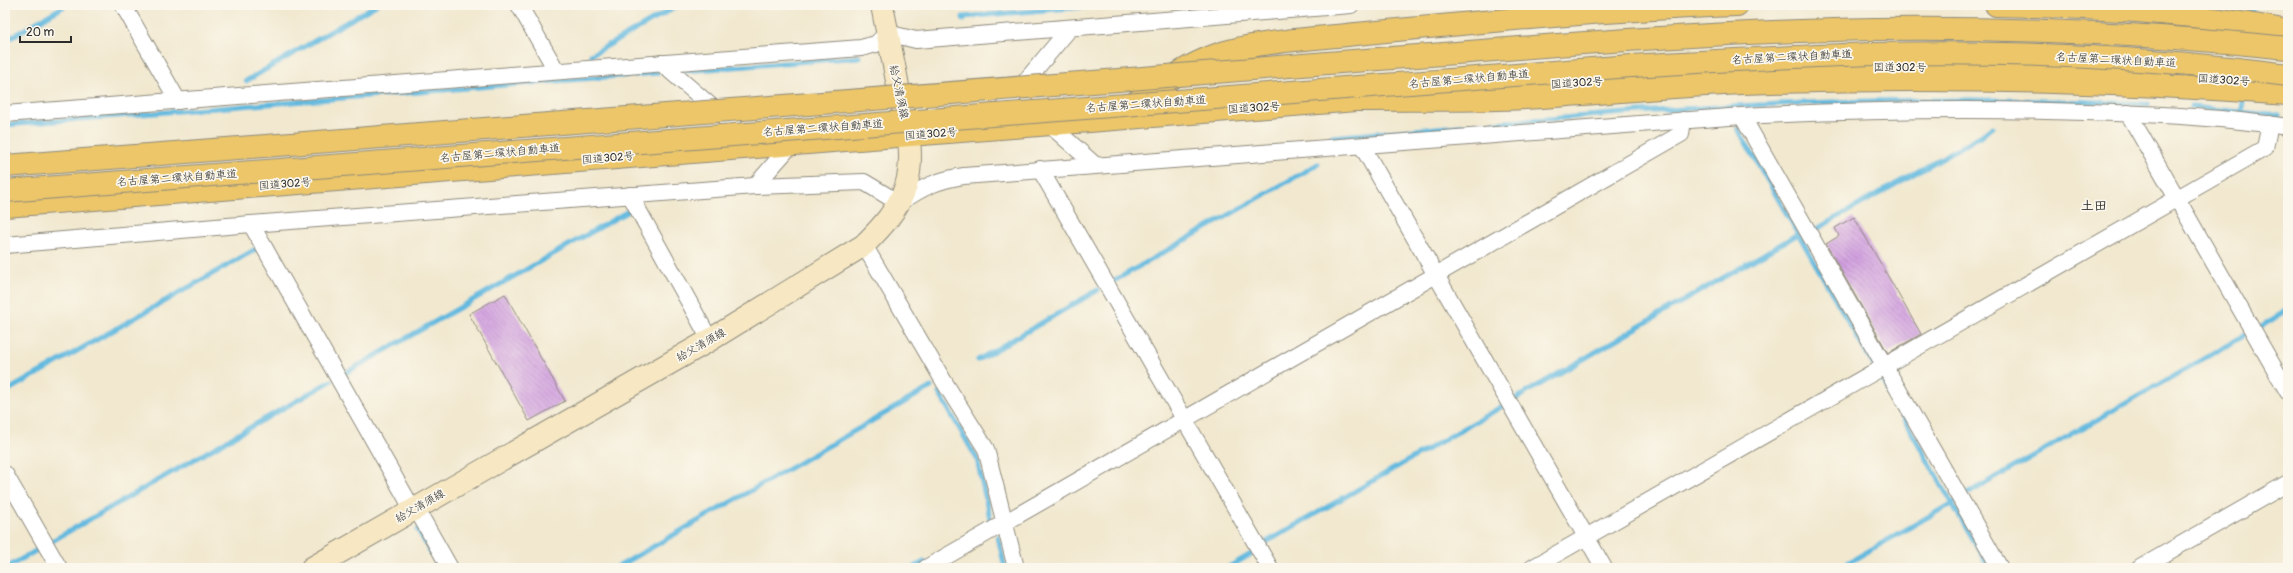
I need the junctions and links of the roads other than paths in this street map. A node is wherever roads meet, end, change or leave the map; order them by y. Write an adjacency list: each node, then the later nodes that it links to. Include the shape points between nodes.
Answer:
1 (123, 5): 18 (street)
2 (519, 5): 14 (street)
3 (882, 5): 11 (main road, 給父清須線)
4 (1351, 5): 7 (street)
5 (1737, 5): 23 (highway, via 1676,7 1294,40 1236,49 1218,54 1185,70)
6 (1996, 5): 10 (highway, via 2118,10 2199,17)
7 (1325, 6): 8 (street)
8 (1281, 8): 9 (street)
9 (1070, 28): 11 (street, via 916,40); 28 (street)
10 (2288, 31)
11 (887, 34): 13 (street, via 876,44 861,48); 29 (main road, 給父清須線)
12 (2288, 48): 34 (highway, bridge, via 2205,40 2042,31 1874,29 1631,39)
13 (661, 63): 14 (street); 32 (street)
14 (556, 70): 18 (street)
15 (2288, 74): 37 (highway, 名古屋第二環状自動車道, bridge, via 2198,65 2044,56 1876,54 1773,58 1631,66)
16 (2288, 84): 19 (highway, 国道302号, via 2050,69 1768,68)
17 (2288, 94): 19 (highway, via 2195,87 2037,81 1892,80 1769,82 1522,98)
18 (178, 100): 21 (street)
19 (1362, 100): 23 (highway, 国道302号)
20 (2128, 113): 22 (street, via 1996,109 1870,110); 26 (street); 39 (street)
21 (5, 114)
22 (1742, 116): 24 (street); 47 (street)
23 (1112, 119): 25 (highway, 国道302号)
24 (1683, 120): 31 (street); 45 (street, via 1681,134)
25 (1050, 124): 28 (highway, 国道302号); 33 (street)
26 (2270, 124): 27 (street); 39 (street, via 2265,148)
27 (2288, 127)
28 (984, 130): 29 (highway, 国道302号)
29 (909, 136): 30 (highway, 国道302号); 40 (main road, 給父清須線, via 910,166)
30 (791, 145): 32 (highway, 国道302号); 36 (street)
31 (1362, 146): 33 (street); 45 (street)
32 (758, 147): 41 (highway, 国道302号)
33 (1095, 165): 35 (street)
34 (5, 166)
35 (1040, 169): 40 (street, via 941,180); 49 (street)
36 (755, 186): 38 (street); 40 (street, via 864,182)
37 (5, 191)
38 (630, 195): 42 (street); 46 (street)
39 (2177, 198): 47 (street); 48 (street)
40 (899, 204): 44 (main road, 給父清須線)
41 (5, 206)
42 (251, 224): 43 (street); 52 (street)
43 (5, 245)
44 (864, 246): 46 (main road, 給父清須線); 53 (street, via 942,380 986,449)
45 (1436, 275): 49 (street); 54 (street)
46 (710, 340): 52 (main road, 給父清須線)
47 (1885, 367): 54 (street); 63 (street)
48 (2288, 392)
49 (1184, 420): 53 (street); 60 (street)
50 (5, 474): 55 (street)
51 (2288, 483): 64 (street)
52 (414, 509): 56 (main road, 給父清須線); 57 (street)
53 (1006, 523): 58 (street); 59 (street)
54 (1586, 537): 61 (street); 62 (street)
55 (59, 568)
56 (312, 568)
57 (450, 568)
58 (926, 568)
59 (1016, 568)
60 (1270, 568)
61 (1532, 568)
62 (1604, 568)
63 (2000, 568)
64 (2140, 568)

